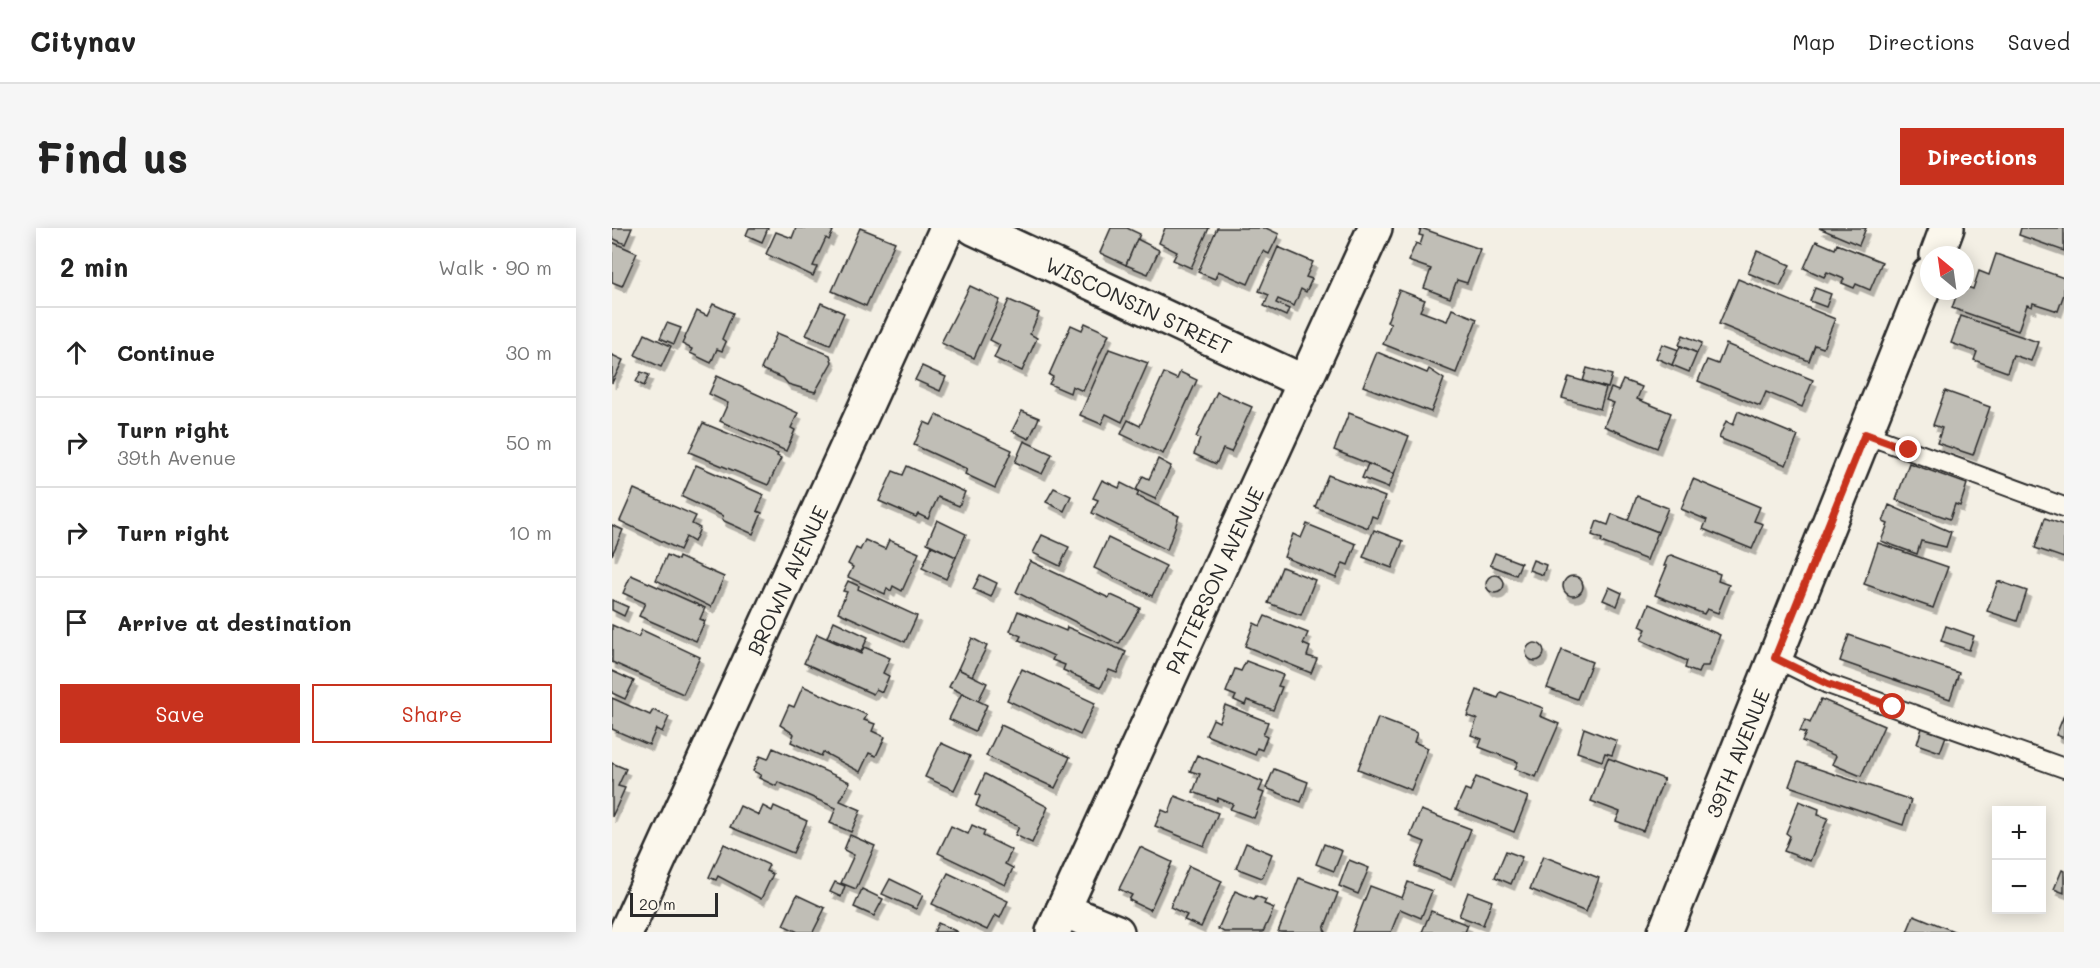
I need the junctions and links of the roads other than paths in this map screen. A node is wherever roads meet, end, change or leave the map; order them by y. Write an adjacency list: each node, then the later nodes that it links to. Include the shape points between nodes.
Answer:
1 (947, 228): 13 (street, BROWN AVENUE)
2 (974, 228): 7 (street, WISCONSIN STREET)
3 (1375, 228): 7 (street, PATTERSON AVENUE)
4 (1947, 228): 5 (street)
5 (1940, 246)
6 (1920, 296): 8 (street, 39TH AVENUE)
7 (1304, 382): 12 (street, PATTERSON AVENUE)
8 (1865, 434): 9 (lane); 10 (street, 39TH AVENUE)
9 (2064, 507)
10 (1775, 658): 11 (lane, via 1828,684); 15 (street, 39TH AVENUE)
11 (2064, 768)
12 (1058, 921): 14 (street)
13 (626, 932)
14 (1117, 932)
15 (1665, 932)

